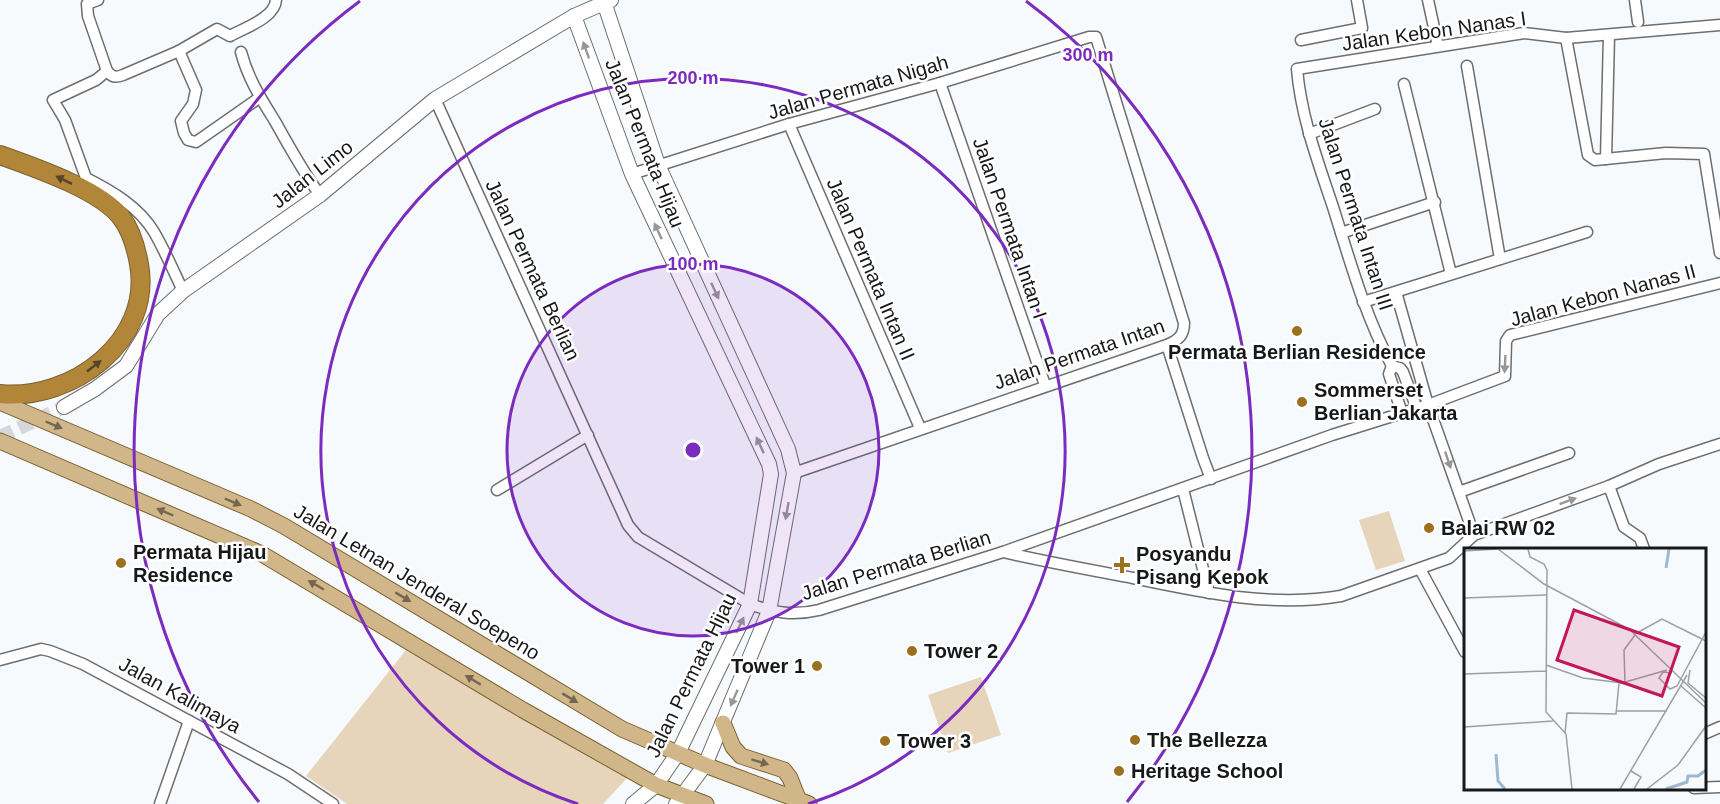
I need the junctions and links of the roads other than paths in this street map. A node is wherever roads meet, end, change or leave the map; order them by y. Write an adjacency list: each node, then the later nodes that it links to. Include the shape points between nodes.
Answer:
1 (98, 0): 19 (street, via 87,4 88,16)
2 (276, 0): 15 (street, via 268,15 230,36 217,29)
3 (1357, 0): 13 (street, via 1362,28)
4 (1428, 0): 14 (street)
5 (1635, 0): 8 (street)
6 (608, 1): 7 (street, Jalan Limo); 29 (street, Jalan Permata Hijau)
7 (574, 16): 23 (street, Jalan Limo); 30 (street, Jalan Permata Hijau, one-way to 7)
8 (1638, 22)
9 (1720, 25): 10 (street, Jalan Kebon Nanas I)
10 (1609, 35): 12 (street, Jalan Kebon Nanas I); 28 (street)
11 (1096, 37): 20 (street, Jalan Permata Nigah); 42 (street, Jalan Permata Intan, via 1184,323 1180,337)
12 (1566, 38): 14 (street, Jalan Kebon Nanas I, via 1524,33); 28 (street, via 1588,155 1595,160)
13 (1301, 40)
14 (1438, 46): 18 (street, Jalan Kebon Nanas I)
15 (179, 51): 19 (street, via 118,77); 22 (street, via 196,90 193,104 181,121 192,142)
16 (241, 52): 22 (street)
17 (1467, 66): 36 (street)
18 (1298, 69): 26 (street, Jalan Permata Intan III, via 1299,94)
19 (107, 71): 39 (street, via 53,100 65,120 86,178 112,191 154,231)
20 (940, 83): 25 (street, Jalan Permata Nigah); 44 (street, Jalan Permata Intan I)
21 (1404, 84): 32 (street)
22 (259, 98): 31 (street)
23 (435, 99): 31 (street, Jalan Limo); 51 (street, Jalan Permata Berlian)
24 (1375, 110): 26 (street)
25 (789, 124): 29 (street, Jalan Permata Nigah); 50 (street, Jalan Permata Intan II)
26 (1309, 134): 34 (street, Jalan Permata Intan III)
27 (0, 154): 45 (highway, one-way to 27, via 50,389 87,372 122,340 141,288 133,240 111,207 53,175)
28 (1606, 159): 35 (street, via 1704,154)
29 (658, 165): 30 (street, Jalan Permata Nigah); 55 (street, Jalan Permata Hijau, one-way to 55, via 788,449)
30 (632, 174): 66 (street, Jalan Permata Hijau, one-way to 30, via 771,482 769,464)
31 (320, 195): 39 (street, Jalan Limo)
32 (1435, 202): 34 (street); 37 (street)
33 (1587, 232): 36 (street)
34 (1341, 233): 41 (street, Jalan Permata Intan III)
35 (1720, 253)
36 (1500, 259): 37 (street)
37 (1451, 274): 40 (street)
38 (1720, 283): 48 (street, Jalan Kebon Nanas II, one-way to 48, via 1510,335 1506,340 1505,375)
39 (183, 291): 47 (street, Jalan Limo, via 158,314 126,366)
40 (1396, 292): 41 (street); 48 (street)
41 (1363, 302): 43 (street, Jalan Permata Intan III)
42 (1167, 345): 44 (street, Jalan Permata Intan); 56 (street)
43 (1392, 366): 48 (street, Jalan Permata Intan III, via 1400,368); 49 (street, Jalan Permata Intan III, via 1389,374)
44 (1045, 385): 50 (street, Jalan Permata Intan)
45 (0, 394)
46 (0, 402): 74 (main road, Jalan Letnan Jenderal Soepeno, one-way to 74, via 284,526 622,729)
47 (63, 407)
48 (1423, 407): 49 (street, Jalan Permata Berlian); 60 (street, one-way to 60)
49 (1402, 414): 56 (street, Jalan Permata Berlian)
50 (920, 428): 55 (street, Jalan Permata Intan)
51 (588, 435): 59 (street); 66 (street, Jalan Permata Berlian, via 628,525 638,537)
52 (0, 441): 76 (main road, one-way to 52, via 268,557)
53 (1720, 444): 57 (street)
54 (1569, 453): 60 (street)
55 (794, 473): 67 (street, Jalan Permata Hijau, one-way to 67)
56 (1211, 479): 58 (street, Jalan Permata Berlian)
57 (1609, 486): 61 (street, one-way to 57); 62 (street, via 1624,527 1640,538)
58 (1183, 489): 63 (street, Jalan Permata Berlian); 65 (street)
59 (497, 490)
60 (1459, 492): 61 (street)
61 (1474, 535): 64 (street, via 1449,558)
62 (1644, 548)
63 (1003, 552): 65 (street); 67 (street, Jalan Permata Berlian, via 819,610 788,614)
64 (1420, 569): 65 (street, via 1322,599 1282,600); 68 (street)
65 (1209, 593)
66 (750, 604): 67 (street, Jalan Permata Berlian); 74 (street, Jalan Permata Hijau, one-way to 66)
67 (769, 611): 71 (street, Jalan Permata Hijau, one-way to 71)
68 (1464, 649)
69 (0, 660): 70 (street, Jalan Kalimaya, via 41,649 50,651 83,664)
70 (189, 721): 81 (street); 82 (street, Jalan Kalimaya, via 288,774)
71 (723, 723): 75 (street, Jalan Permata Hijau); 80 (main road, one-way to 80, via 741,756 784,770)
72 (1720, 727): 73 (street)
73 (1705, 733)
74 (678, 753): 75 (main road, Jalan Letnan Jenderal Soepeno); 76 (street, Jalan Permata Hijau)
75 (705, 765): 79 (street, Jalan Permata Hijau); 80 (main road, Jalan Letnan Jenderal Soepeno)
76 (656, 785): 79 (main road); 83 (street, Jalan Permata Hijau)
77 (1720, 787): 78 (street)
78 (1705, 788)
79 (680, 800): 84 (main road)
80 (804, 802)
81 (160, 804)
82 (333, 804)
83 (633, 804)
84 (706, 804)

